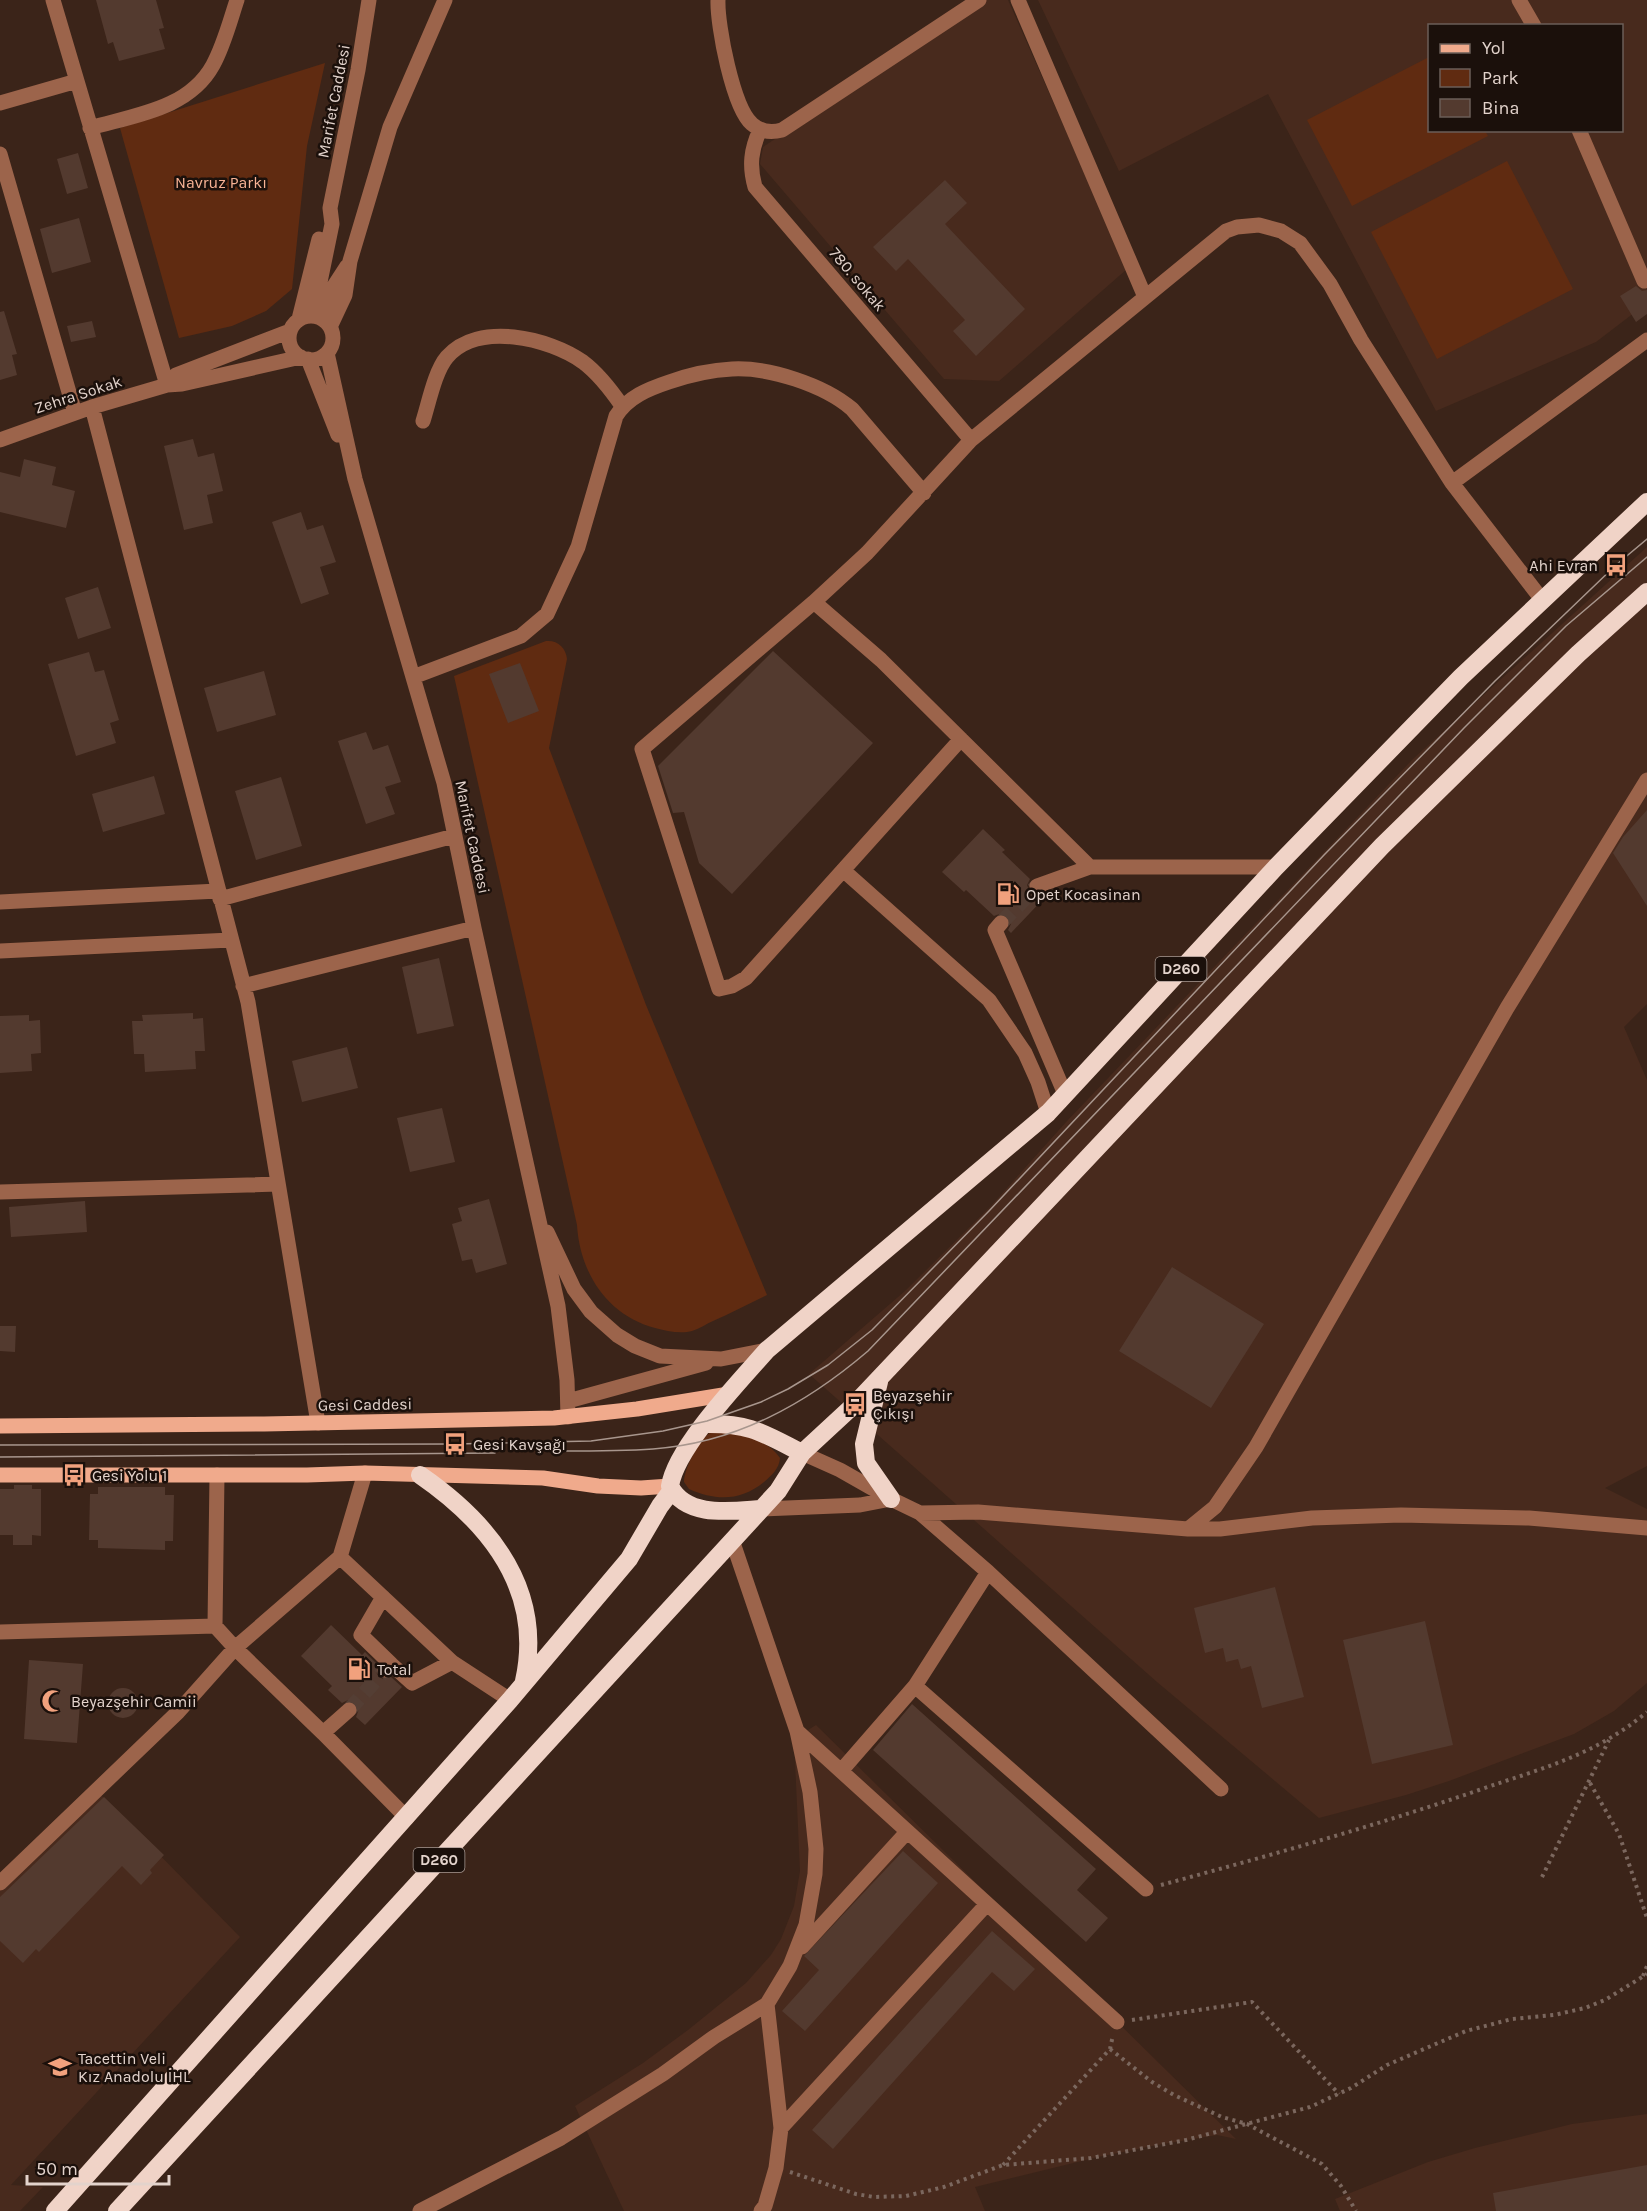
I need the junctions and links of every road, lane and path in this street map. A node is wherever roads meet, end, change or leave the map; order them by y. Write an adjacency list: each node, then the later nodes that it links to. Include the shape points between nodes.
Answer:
1 (53, 0): 10 (street)
2 (237, 0): 12 (street, via 213,64 188,94 164,107)
3 (369, 0): 18 (street, Marifet Caddesi, via 330,208 323,221)
4 (445, 0): 18 (street, via 390,127 350,261 345,295)
5 (718, 0): 13 (street, via 717,15 735,88 747,119)
6 (979, 0): 13 (street, via 782,130)
7 (1018, 0): 17 (street)
8 (1519, 0): 9 (street)
9 (1533, 24)
10 (76, 81): 11 (street); 12 (street)
11 (0, 103)
12 (90, 128): 22 (street)
13 (760, 130): 28 (street, 780. sokak, via 751,156 755,186)
14 (1580, 132): 16 (street)
15 (0, 154): 25 (street)
16 (1644, 281)
17 (1145, 297): 28 (street); 30 (street, via 1226,231 1260,225 1291,236 1330,285)
18 (310, 322): 20 (street, via 333,340); 21 (street, via 291,346); 22 (street, via 176,375)
19 (1647, 340): 30 (street)
20 (327, 353): 21 (street); 29 (street)
21 (304, 358): 22 (street); 29 (street)
22 (167, 385): 24 (street, Zehra Sokak)
23 (622, 406): 26 (street, via 598,375 570,354 524,339 484,337 456,348 441,364); 31 (street, via 634,396 697,374 748,369 785,376 843,402); 36 (street, via 612,426 578,547 547,614 521,636)
24 (92, 407): 25 (street, Zehra Sokak); 44 (street)
25 (75, 413): 27 (street, Zehra Sokak)
26 (423, 421)
27 (0, 440)
28 (971, 441): 31 (street)
29 (355, 479): 36 (street, Marifet Caddesi)
30 (1452, 483): 34 (street)
31 (924, 493): 35 (street)
32 (1647, 502): 34 (highway, D260)
33 (1647, 592): 58 (highway, via 1382,846)
34 (1543, 601): 41 (highway, D260, via 1461,677)
35 (814, 602): 37 (street, via 881,660); 42 (street, via 642,749 719,989 746,978)
36 (413, 677): 39 (street, Marifet Caddesi, via 444,783)
37 (961, 739): 40 (street); 42 (street)
38 (1647, 780): 75 (street, via 1507,1008 1256,1447 1215,1507)
39 (454, 836): 44 (street); 47 (street, Marifet Caddesi)
40 (1090, 867): 41 (street); 43 (street)
41 (1276, 867): 51 (highway, D260)
42 (843, 870): 52 (street, via 989,1000 1025,1053)
43 (1037, 886)
44 (219, 895): 45 (street); 48 (street)
45 (0, 902)
46 (1001, 923): 51 (street, via 995,930)
47 (474, 928): 50 (street); 55 (street, Marifet Caddesi)
48 (231, 940): 49 (street); 50 (street)
49 (0, 951)
50 (243, 986): 53 (street)
51 (1065, 1094): 52 (highway, D260)
52 (1048, 1113): 56 (highway, D260)
53 (278, 1184): 54 (street); 62 (street)
54 (0, 1192)
55 (536, 1207): 57 (street, via 574,1289 600,1322 635,1346 660,1356); 60 (street, via 558,1306)
56 (767, 1350): 57 (street); 59 (highway, D260)
57 (721, 1359): 60 (street)
58 (880, 1378): 65 (highway); 71 (highway, via 864,1444 866,1463)
59 (729, 1394): 61 (main road, Gesi Caddesi); 63 (highway, D260)
60 (568, 1401): 61 (street)
61 (568, 1417): 62 (main road, Gesi Caddesi)
62 (318, 1423): 64 (main road, Gesi Caddesi)
63 (705, 1424): 65 (highway, via 756,1429); 70 (highway, via 680,1458)
64 (0, 1426)
65 (802, 1453): 71 (street); 72 (highway, via 778,1491)
66 (365, 1473): 68 (main road); 69 (main road); 77 (street)
67 (0, 1475): 68 (main road)
68 (217, 1475): 80 (street)
69 (420, 1475): 70 (main road, via 543,1478 598,1486); 84 (highway, via 477,1523 493,1541 514,1577 528,1630)
70 (671, 1488): 72 (highway, via 682,1502 704,1510); 84 (highway, via 629,1559)
71 (891, 1499): 72 (street, via 860,1505); 73 (street)
72 (760, 1509): 76 (highway, D260)
73 (920, 1514): 75 (street, via 978,1512); 78 (street)
74 (1647, 1528): 75 (street, via 1529,1518 1401,1515)
75 (1188, 1529)
76 (732, 1540): 89 (street); 113 (highway, D260)
77 (340, 1557): 79 (street); 82 (street)
78 (988, 1572): 85 (street); 94 (street)
79 (383, 1597): 83 (street); 83 (street, via 361,1635 388,1667 412,1683)
80 (215, 1626): 81 (street); 82 (street)
81 (0, 1632)
82 (235, 1648): 90 (street); 98 (street, via 178,1712)
83 (452, 1662): 86 (street)
84 (524, 1684): 86 (highway)
85 (915, 1686): 92 (street); 99 (street)
86 (510, 1700): 95 (highway)
87 (349, 1710): 90 (street)
88 (1647, 1712): 91 (path)
89 (797, 1731): 92 (street); 102 (street, via 810,1792 816,1849 812,1900)
90 (323, 1733): 95 (street)
91 (1609, 1740): 93 (path); 99 (path, via 1581,1755 1386,1821)
92 (841, 1771): 96 (street)
93 (1589, 1782): 97 (path); 101 (path, via 1619,1834)
94 (1221, 1789)
95 (407, 1818): 112 (highway)
96 (907, 1832): 100 (street); 102 (street)
97 (1542, 1877)
98 (0, 1883)
99 (1146, 1889)
100 (987, 1904): 106 (street); 109 (street)
101 (1647, 1918)
102 (796, 1953): 105 (street)
103 (1647, 1966): 104 (path)
104 (1645, 1975): 107 (path, via 1585,2008 1512,2019 1466,2031 1387,2065)
105 (767, 2004): 109 (street); 114 (street, via 610,2109)
106 (1117, 2022): 107 (path, via 1252,2002)
107 (1339, 2094): 108 (path, via 1310,2107)
108 (1247, 2124): 110 (path, via 1091,2158); 110 (path, via 1174,2095 1110,2049); 116 (path, via 1322,2164)
109 (781, 2128): 111 (street)
110 (1003, 2165): 111 (path, via 944,2187 892,2197 856,2194)
111 (776, 2168): 115 (street)
112 (55, 2211)
113 (117, 2211)
114 (420, 2211)
115 (761, 2211)
116 (1356, 2211)

